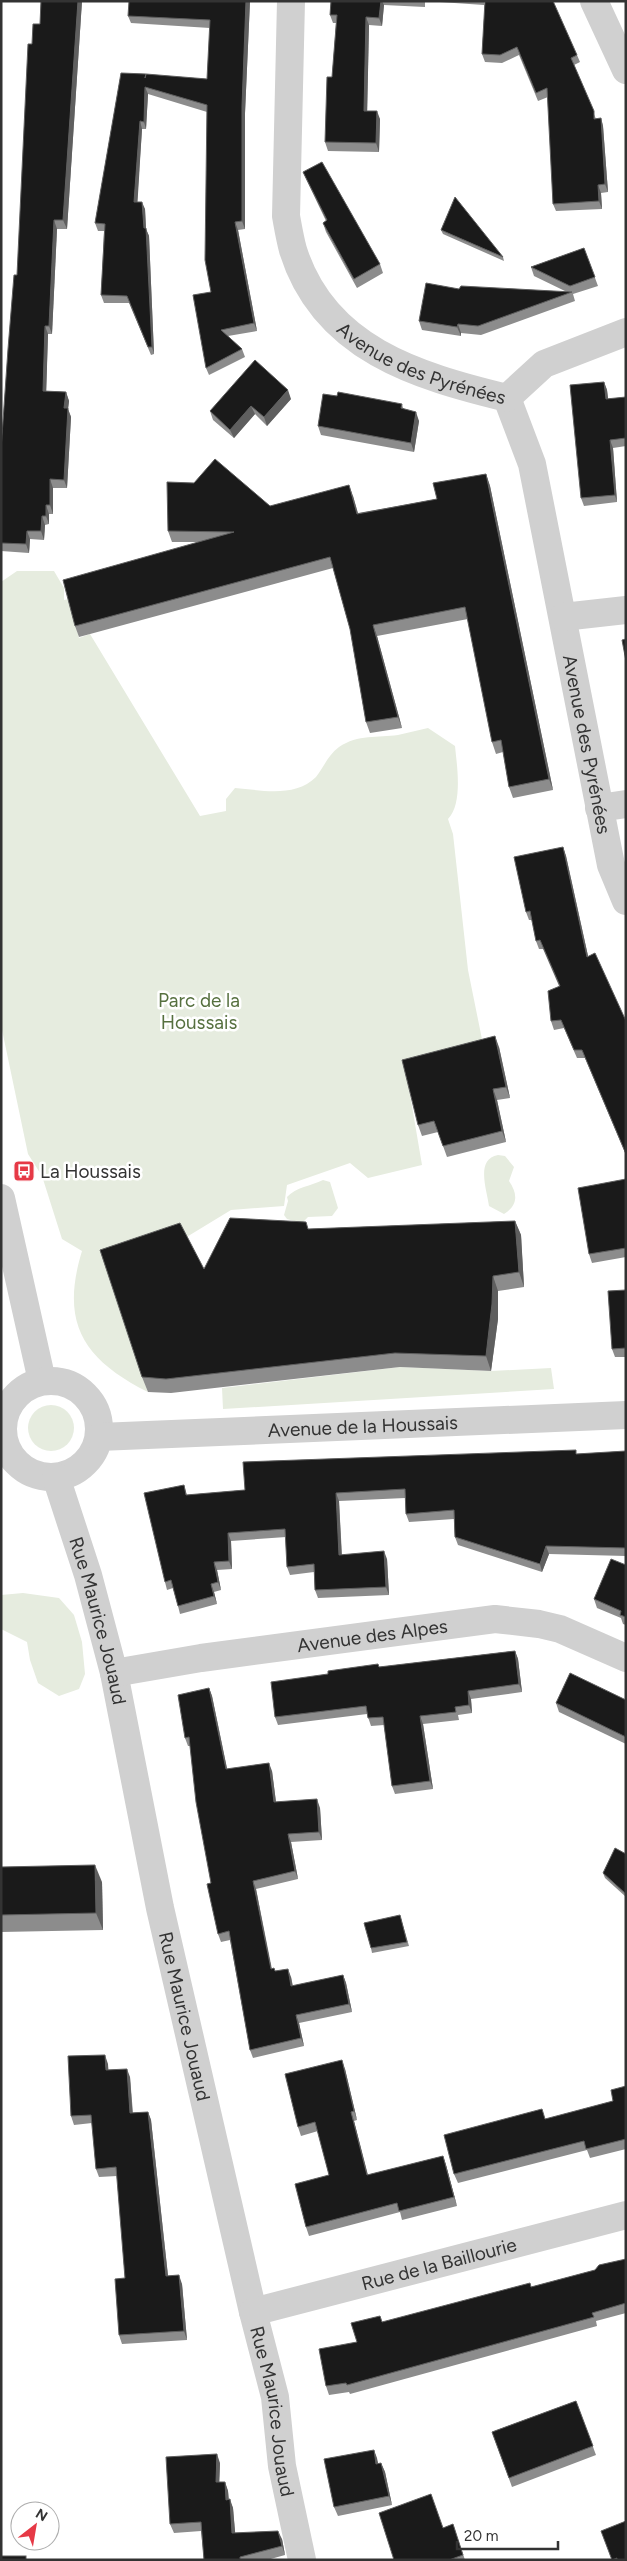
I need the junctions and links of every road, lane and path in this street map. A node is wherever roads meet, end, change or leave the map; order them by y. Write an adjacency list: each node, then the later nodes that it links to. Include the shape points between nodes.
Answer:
1 (291, 1): 5 (street, Avenue des Pyrénées, via 286,216 293,250 306,280 320,305 368,348 443,382)
2 (594, 1): 3 (street)
3 (626, 70)
4 (626, 332): 5 (street, via 544,364)
5 (507, 398): 7 (street, Avenue des Pyrénées, via 532,464)
6 (626, 610): 7 (street)
7 (563, 617): 9 (street, Avenue des Pyrénées)
8 (626, 804): 9 (street)
9 (599, 808): 10 (street, Avenue des Pyrénées, via 611,865)
10 (626, 901)
11 (1, 1198): 12 (street)
12 (42, 1381): 14 (street, via 63,1382 81,1391 98,1416); 15 (street, via 18,1393 8,1407)
13 (626, 1415): 14 (street, Avenue de la Houssais)
14 (99, 1437): 16 (street, via 87,1461 73,1472)
15 (3, 1441): 16 (street, via 20,1466 36,1474)
16 (56, 1477): 18 (street, Rue Maurice Jouaud)
17 (626, 1658): 18 (street, Avenue des Alpes, via 560,1629 495,1619 201,1658)
18 (114, 1673): 20 (street, Rue Maurice Jouaud, via 160,1908)
19 (626, 2215): 20 (street, Rue de la Baillourie)
20 (252, 2312): 21 (street, Rue Maurice Jouaud, via 275,2397 282,2466)
21 (302, 2560)

